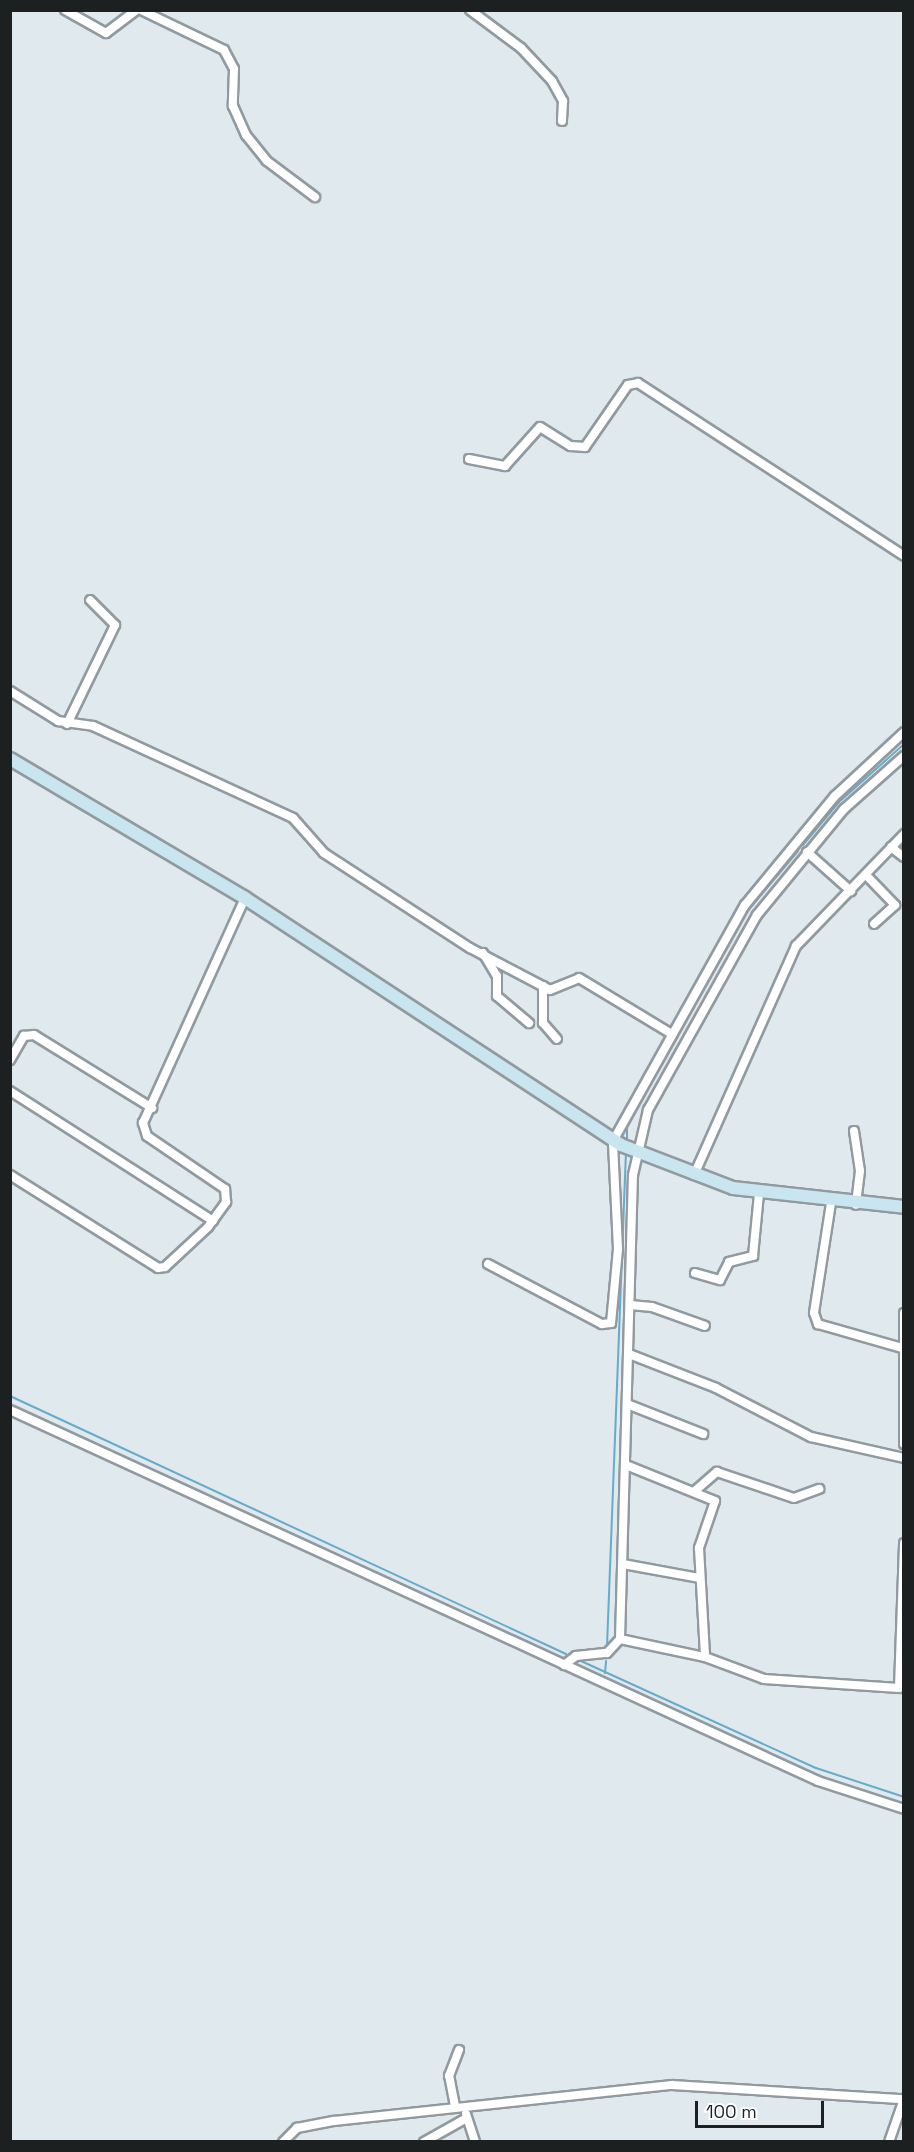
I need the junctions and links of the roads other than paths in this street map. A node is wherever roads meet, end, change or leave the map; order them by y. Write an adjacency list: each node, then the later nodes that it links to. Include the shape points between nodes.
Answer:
1 (65, 10): 2 (street, via 106,33)
2 (139, 10): 5 (street, via 224,50 234,69 233,106 246,135 267,161)
3 (470, 10): 4 (street, via 521,48 552,81 563,101)
4 (562, 121)
5 (315, 196)
6 (469, 459): 7 (street, via 505,466 540,427 571,446 585,447 628,385 638,383)
7 (903, 556)
8 (90, 600): 10 (street, via 112,616 114,629)
9 (10, 691): 10 (street)
10 (67, 724): 24 (street, via 93,726 296,819 324,853)
11 (903, 732): 15 (street)
12 (903, 756): 14 (street)
13 (10, 759): 22 (street)
14 (859, 793): 15 (street); 18 (street)
15 (835, 796): 27 (street, via 745,905)
16 (903, 834): 17 (street)
17 (891, 847): 19 (street); 20 (street)
18 (807, 852): 21 (street); 34 (street, via 737,950 648,1110)
19 (903, 856)
20 (866, 875): 21 (street); 23 (street, via 895,905)
21 (851, 891): 36 (street, via 789,958 758,1042)
22 (245, 898): 31 (street); 33 (street)
23 (874, 924)
24 (483, 953): 25 (street); 26 (street, via 497,976 497,996)
25 (543, 986): 27 (street, via 553,990 579,978); 28 (street, via 543,1023)
26 (529, 1023)
27 (672, 1034): 33 (street)
28 (557, 1039)
29 (10, 1060): 31 (street, via 24,1036 34,1035)
30 (10, 1091): 41 (street)
31 (152, 1108): 41 (street, via 143,1123 147,1136 225,1189 226,1202)
32 (854, 1131): 39 (street, via 860,1165)
33 (617, 1143): 34 (street); 42 (street, via 618,1249 610,1323 602,1324)
34 (637, 1152): 36 (street); 44 (street)
35 (10, 1174): 41 (street, via 158,1268 165,1267)
36 (694, 1175): 37 (street)
37 (759, 1194): 38 (street); 43 (street, via 753,1256 729,1262 720,1280)
38 (831, 1203): 39 (street); 47 (street, via 814,1313 818,1324)
39 (856, 1205): 40 (street)
40 (903, 1207)
41 (213, 1221)
42 (488, 1264)
43 (695, 1273)
44 (630, 1305): 46 (street, via 652,1307); 48 (street)
45 (903, 1313): 47 (street)
46 (705, 1326)
47 (903, 1348): 52 (street)
48 (629, 1354): 49 (street); 53 (street, via 716,1388 811,1437)
49 (627, 1404): 51 (street); 54 (street)
50 (10, 1410): 62 (street)
51 (703, 1434)
52 (903, 1444)
53 (903, 1458)
54 (626, 1465): 56 (street); 58 (street)
55 (819, 1489): 56 (street, via 794,1498 712,1472)
56 (696, 1490): 59 (street, via 715,1501 700,1543)
57 (903, 1543): 63 (street)
58 (623, 1564): 59 (street); 60 (street)
59 (699, 1578): 61 (street)
60 (620, 1639): 61 (street); 62 (street, via 607,1653 576,1656)
61 (705, 1657): 63 (street, via 764,1679)
62 (564, 1665): 64 (street, via 818,1781)
63 (901, 1688)
64 (903, 1809)
65 (459, 2050): 67 (street, via 449,2076)
66 (903, 2099): 67 (street, via 672,2085); 72 (street)
67 (460, 2107): 68 (street); 69 (street, via 306,2126)
68 (467, 2118): 70 (street); 71 (street)
69 (284, 2142)
70 (424, 2142)
71 (475, 2142)
72 (889, 2142)

